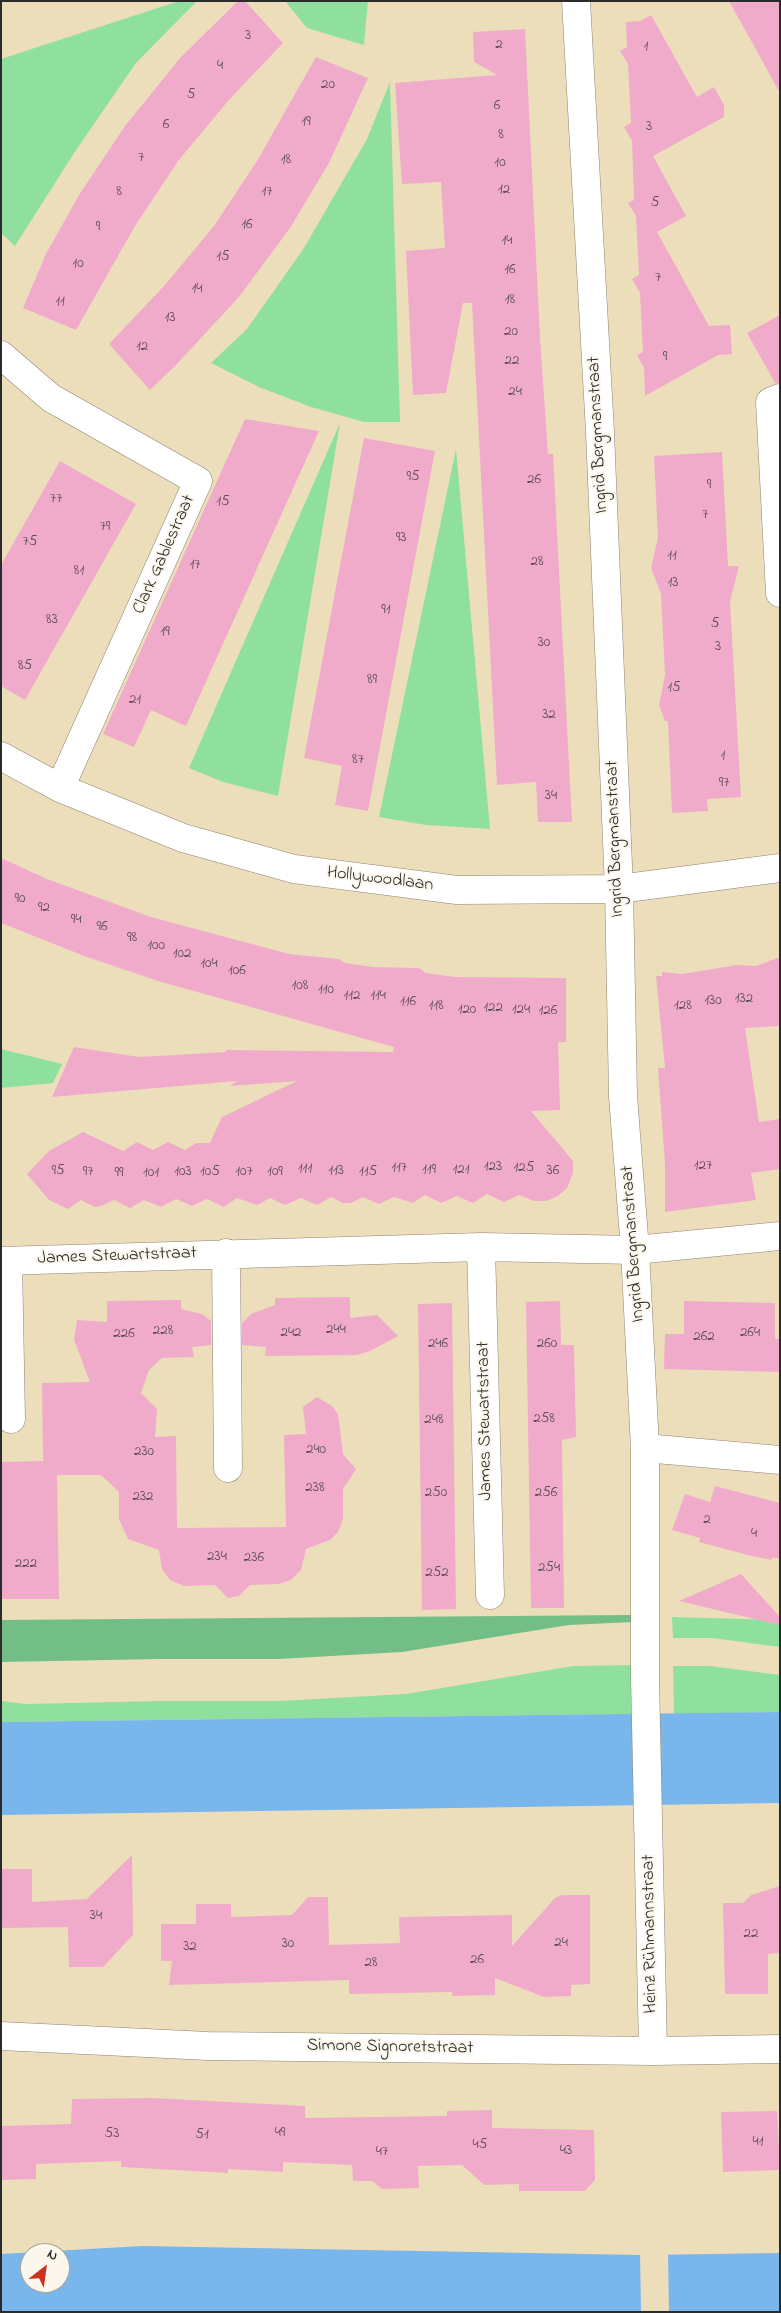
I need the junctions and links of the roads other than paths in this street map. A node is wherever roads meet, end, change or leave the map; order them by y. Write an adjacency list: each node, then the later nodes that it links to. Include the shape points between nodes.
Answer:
1 (576, 1): 8 (street, Ingrid Bergmanstraat, via 600,442)
2 (1, 355): 6 (street, Clark Gablestraat, via 51,398 198,481)
3 (780, 398): 4 (street, via 770,402)
4 (780, 593)
5 (1, 756): 6 (street, Hollywoodlaan)
6 (60, 788): 8 (street, Hollywoodlaan, via 183,838 294,869 457,890)
7 (780, 868): 8 (street, Hollywoodlaan)
8 (619, 889): 11 (street, Ingrid Bergmanstraat, via 624,1096)
9 (780, 1236): 11 (street, James Stewartstraat)
10 (481, 1247): 11 (street, James Stewartstraat); 12 (street, James Stewartstraat); 18 (street, James Stewartstraat)
11 (635, 1250): 15 (street, Ingrid Bergmanstraat)
12 (226, 1254): 13 (street, James Stewartstraat); 17 (street)
13 (4, 1261): 14 (street, James Stewartstraat)
14 (11, 1419)
15 (645, 1448): 16 (street); 19 (street, Ingrid Bergmanstraat)
16 (780, 1460)
17 (228, 1468)
18 (490, 1595)
19 (645, 1678): 22 (street, Heinz Rühmannstraat)
20 (1, 2036): 22 (street, Simone Signoretstraat, via 208,2046)
21 (780, 2049): 22 (street, Simone Signoretstraat)
22 (653, 2051)

